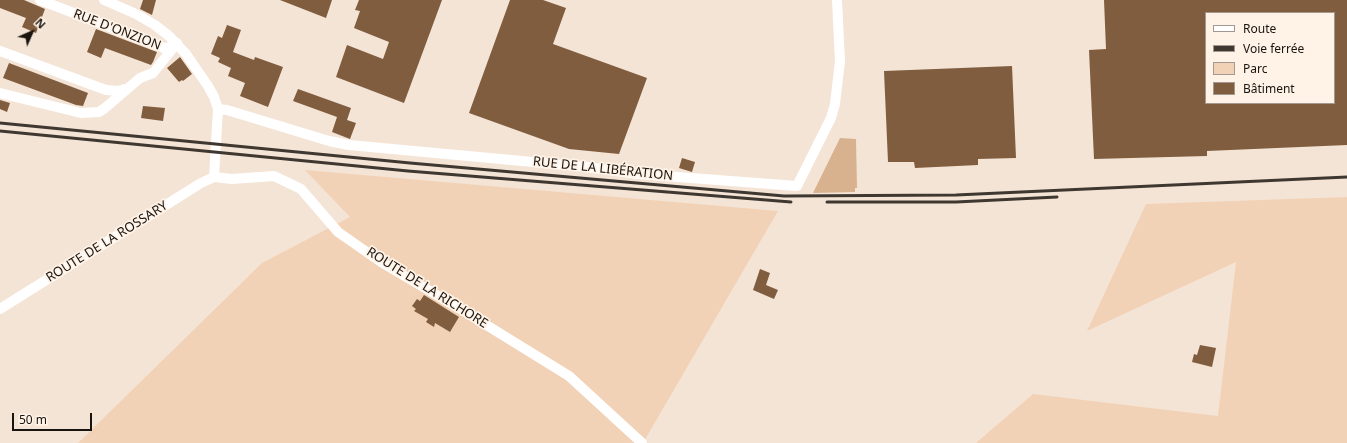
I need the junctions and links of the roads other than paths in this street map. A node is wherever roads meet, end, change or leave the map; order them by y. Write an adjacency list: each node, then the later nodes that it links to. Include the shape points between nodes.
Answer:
1 (40, 0): 4 (street, RUE D'ONZION, via 164,48)
2 (104, 0): 4 (street, RUE D'ONZION, via 155,25)
3 (837, 0): 8 (street, RUE DE LA LIBÉRATION, via 840,61 835,104 831,118 797,186 638,174 349,145)
4 (175, 45): 6 (street, RUE D'ONZION, via 153,73 140,78); 8 (street, RUE D'ONZION, via 186,54 208,86)
5 (0, 51): 6 (street, via 106,90 119,92)
6 (126, 89): 7 (street, RUE D'ONZION, via 105,108 90,113)
7 (0, 93)
8 (218, 109): 9 (street, RUE D'ONZION)
9 (214, 177): 10 (street, ROUTE DE LA ROSSARY); 11 (street, ROUTE DE LA RICHORE, via 232,179 274,176 301,189 338,232 381,262 569,376)
10 (0, 309)
11 (642, 443)

